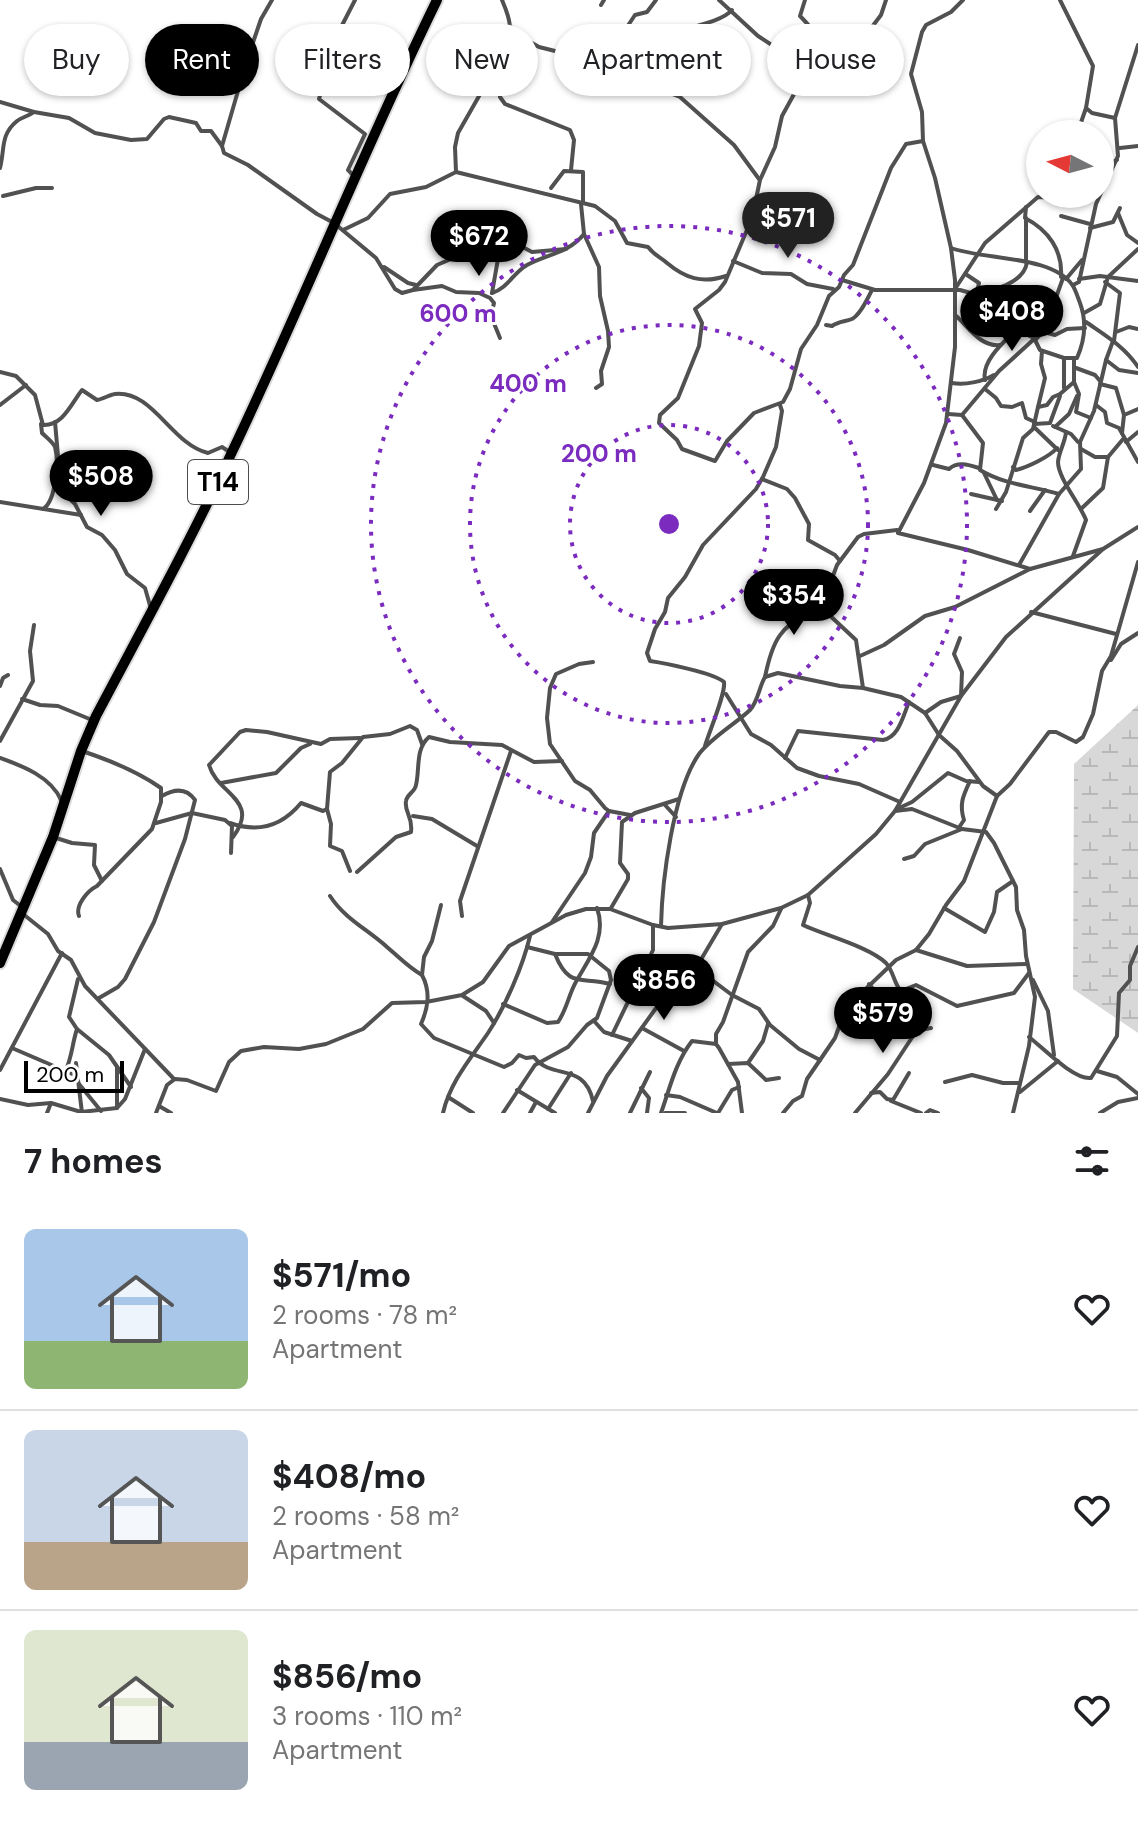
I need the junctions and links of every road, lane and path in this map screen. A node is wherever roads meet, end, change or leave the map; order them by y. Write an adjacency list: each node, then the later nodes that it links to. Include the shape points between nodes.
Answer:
1 (272, 0): 29 (street, via 261,19)
2 (355, 0): 37 (street, via 336,37 319,99 365,134 348,170)
3 (437, 0): 37 (highway, T14)
4 (502, 0): 12 (street)
5 (656, 0): 13 (street)
6 (719, 0): 11 (street)
7 (805, 0): 15 (street, via 800,16)
8 (886, 0): 16 (street)
9 (963, 0): 28 (street, via 922,32 911,74 922,112)
10 (1060, 0): 24 (street, via 1093,66)
11 (732, 10): 14 (street); 17 (street)
12 (510, 24)
13 (629, 24)
14 (704, 24)
15 (806, 24)
16 (874, 24)
17 (767, 41)
18 (1138, 45): 26 (street)
19 (479, 96): 36 (street, via 458,133)
20 (500, 96): 35 (street, via 505,104 570,130)
21 (675, 96): 38 (street, via 734,145)
22 (794, 96): 38 (street)
23 (0, 102): 25 (street)
24 (1086, 108): 26 (street); 27 (street)
25 (34, 112): 29 (street, via 139,141 152,136 169,117 196,123 201,131 214,133); 34 (street, via 7,131)
26 (1115, 118): 31 (street)
27 (1082, 120)
28 (923, 141): 52 (street); 63 (street, via 906,144 894,162 853,265)
29 (222, 146): 47 (street, via 226,155)
30 (1138, 146): 31 (street)
31 (1119, 148): 32 (street)
32 (1117, 160): 33 (street); 48 (street)
33 (1114, 161)
34 (0, 168)
35 (571, 170): 40 (street, via 562,172); 42 (street, via 585,175)
36 (456, 172): 42 (street); 47 (street, via 426,187 390,194 368,218)
37 (355, 176): 47 (highway, T14)
38 (760, 180): 56 (street, via 752,218)
39 (52, 188): 41 (street)
40 (551, 188)
41 (3, 196)
42 (582, 203): 49 (street); 60 (street, via 613,219 629,244 648,247 683,276)
43 (1026, 207): 54 (street)
44 (1026, 208): 46 (street)
45 (1061, 216): 48 (street)
46 (1026, 218): 57 (street); 61 (street, via 1053,243)
47 (339, 226): 58 (street); 125 (highway, T14)
48 (1090, 226): 51 (street, via 1113,222 1119,210 1127,234); 55 (street)
49 (584, 234): 53 (street); 103 (street, via 599,267 609,344 602,384)
50 (502, 236): 53 (street, via 532,252); 66 (street, via 491,235 437,265); 73 (street)
51 (1138, 246): 64 (street)
52 (951, 248): 54 (street); 71 (street)
53 (566, 249): 73 (street, via 526,266)
54 (978, 254): 57 (street); 59 (street)
55 (1083, 258): 61 (street); 62 (street)
56 (733, 261): 60 (street); 68 (street)
57 (1026, 262): 61 (street); 72 (street, via 1025,270 1007,285)
58 (384, 267): 66 (street); 69 (street, via 397,291)
59 (967, 275): 71 (street); 72 (street, via 979,283)
60 (726, 276): 108 (street, via 721,288 695,309 702,323 699,346 678,398 660,415 659,423 682,449 715,461 748,418)
61 (1063, 278): 67 (street); 78 (street)
62 (1079, 279): 64 (street); 67 (street)
63 (842, 280): 68 (street); 70 (street)
64 (1107, 280): 65 (street); 75 (street, via 1102,301); 85 (street, via 1120,293)
65 (1138, 281)
66 (418, 285): 69 (street)
67 (1073, 285): 75 (street)
68 (835, 289): 108 (street, via 801,349 785,400)
69 (413, 290): 73 (street, via 440,286)
70 (872, 290): 71 (street); 79 (street, via 854,318)
71 (955, 290): 72 (street); 76 (street)
72 (974, 293): 74 (street)
73 (490, 295): 86 (street)
74 (982, 300): 77 (street); 83 (street, via 981,315)
75 (1084, 313): 80 (street)
76 (954, 315): 83 (street); 100 (street)
77 (1005, 317): 78 (street, via 1031,314); 81 (street)
78 (1048, 320): 84 (street)
79 (826, 325)
80 (1085, 325): 84 (street, via 1055,335); 88 (street); 92 (street)
81 (1017, 328): 87 (street); 89 (street)
82 (1138, 329): 85 (street)
83 (969, 331): 89 (street, via 989,345)
84 (1044, 332): 87 (street)
85 (1116, 332): 88 (street)
86 (500, 338)
87 (1034, 339): 90 (street); 96 (street)
88 (1114, 341): 93 (street); 95 (street)
89 (1000, 345): 98 (street, via 985,366)
90 (1042, 351): 91 (street); 110 (street, via 1045,378)
91 (1064, 358): 92 (street); 105 (street)
92 (1074, 358): 94 (street)
93 (1106, 360): 95 (street, via 1119,370); 101 (street)
94 (1075, 367): 99 (street); 101 (street, via 1095,375)
95 (1138, 370)
96 (999, 371): 98 (street); 104 (street)
97 (0, 372): 102 (street, via 15,375)
98 (985, 380): 100 (street)
99 (1074, 382): 105 (street); 106 (street)
100 (952, 383): 112 (street)
101 (1100, 384): 109 (street); 114 (street, via 1116,388)
102 (26, 385): 107 (street); 117 (street, via 38,401)
103 (596, 388)
104 (985, 389): 113 (street); 118 (street, via 1002,407 1022,403)
105 (1062, 393): 110 (street); 119 (street)
106 (1079, 394): 115 (street, via 1077,413); 119 (street, via 1069,414)
107 (1, 402)
108 (778, 403): 131 (street, via 782,411 776,447)
109 (1096, 405): 115 (street); 122 (street)
110 (1038, 407): 118 (street)
111 (1138, 409): 114 (street)
112 (948, 414): 113 (street); 128 (street)
113 (962, 415): 130 (street, via 983,443)
114 (1124, 415): 122 (street)
115 (1091, 418): 123 (street)
116 (55, 422): 117 (street); 125 (street, via 82,390 97,400 114,394 134,397 197,450 208,453 222,447); 143 (street, via 60,486)
117 (41, 424): 139 (street, via 55,451 54,487)
118 (1034, 424): 119 (street); 124 (street); 129 (street)
119 (1052, 425): 120 (street)
120 (1066, 432): 123 (street); 124 (street)
121 (1138, 432): 122 (street)
122 (1124, 438): 126 (street); 127 (street)
123 (1080, 447): 126 (street, via 1095,457); 133 (street, via 1081,469)
124 (1058, 450): 129 (street, via 1023,468); 133 (street, via 1059,471)
125 (232, 454): 153 (highway, T14)
126 (1108, 457): 141 (street, via 1103,488)
127 (1138, 462)
128 (932, 465): 130 (street, via 949,469 965,464); 145 (street)
129 (1013, 467): 132 (street)
130 (981, 470): 132 (street); 137 (street)
131 (762, 479): 148 (street, via 787,489 808,520 808,540); 166 (street, via 699,550 668,598 647,653 652,662 715,675 724,682)
132 (1008, 484): 134 (street); 137 (street)
133 (1067, 484): 136 (street); 141 (street)
134 (1045, 490): 136 (street); 142 (street)
135 (971, 494): 137 (street)
136 (1059, 494): 150 (street)
137 (1000, 500): 140 (street)
138 (0, 502): 139 (street)
139 (43, 509): 143 (street)
140 (996, 509)
141 (1081, 509): 147 (street, via 1086,523)
142 (1030, 511)
143 (81, 515): 153 (street, via 87,527 115,550 127,574 145,588)
144 (1138, 527): 146 (street)
145 (897, 530): 148 (street, via 861,535); 150 (street, via 899,535)
146 (1103, 549): 147 (street); 154 (street)
147 (1073, 556): 151 (street)
148 (840, 561): 152 (street)
149 (1138, 562): 157 (street)
150 (1019, 566): 151 (street)
151 (1030, 569): 159 (street, via 955,607 925,616)
152 (824, 600): 159 (street, via 825,611 856,640); 163 (street, via 783,628)
153 (151, 609): 172 (highway, T14)
154 (1031, 612): 157 (street); 167 (street)
155 (34, 625): 168 (street, via 33,681)
156 (1138, 633): 161 (street, via 1121,644)
157 (1116, 634): 161 (street)
158 (960, 638): 167 (street, via 954,654 962,673)
159 (860, 656): 165 (street)
160 (593, 662): 186 (street, via 558,672 550,688 547,734)
161 (1104, 668): 193 (street, via 1080,741 1049,732)
162 (8, 675): 164 (street)
163 (765, 677): 165 (street, via 778,673); 171 (street, via 753,707)
164 (0, 686)
165 (863, 688): 169 (street)
166 (725, 693): 171 (street); 179 (street)
167 (961, 696): 170 (street); 174 (street)
168 (22, 699): 172 (street); 173 (street)
169 (909, 702): 170 (street); 184 (street, via 890,738 798,731)
170 (925, 713): 174 (street)
171 (740, 718): 179 (street); 184 (street, via 751,734)
172 (94, 721): 181 (highway, T14)
173 (3, 730): 176 (street)
174 (939, 735): 188 (street); 195 (street)
175 (360, 738): 177 (street); 178 (street, via 410,726); 198 (street, via 328,776)
176 (0, 741)
177 (312, 743): 189 (street, via 276,773); 189 (street, via 272,732 240,732 209,765)
178 (422, 744): 180 (street, via 433,736); 204 (street, via 416,786 406,800)
179 (704, 749): 194 (street)
180 (511, 750): 186 (street, via 531,761); 214 (street)
181 (81, 751): 190 (street, via 99,754); 197 (highway, T14)
182 (0, 752): 185 (street)
183 (0, 758): 185 (street)
184 (785, 758): 195 (street, via 801,770 859,784)
185 (7, 761): 197 (street, via 47,782)
186 (562, 761): 199 (street, via 575,781)
187 (970, 781): 188 (street); 200 (street, via 948,773); 209 (street, via 961,799)
188 (979, 782): 193 (street)
189 (221, 783): 208 (street, via 241,807)
190 (161, 788): 191 (street); 192 (street)
191 (174, 790): 192 (street); 201 (street, via 193,797)
192 (162, 796): 206 (street)
193 (997, 796): 202 (street)
194 (679, 799): 196 (street); 205 (street)
195 (900, 802): 200 (street)
196 (665, 805): 203 (street); 205 (street)
197 (64, 806): 212 (highway, T14)
198 (327, 809): 208 (street, via 301,803 268,827); 218 (street, via 330,846 342,851)
199 (609, 811): 203 (street); 232 (street, via 594,833 585,873)
200 (895, 811): 209 (street, via 912,809); 222 (street)
201 (192, 813): 206 (street); 207 (street); 255 (street, via 154,922 125,979)
202 (991, 814): 210 (street); 211 (street)
203 (630, 815): 228 (street, via 620,829 620,863 628,879)
204 (412, 816): 214 (street, via 432,819); 219 (street, via 410,834 396,837)
205 (676, 817): 235 (street)
206 (156, 823): 220 (street)
207 (230, 823): 208 (street); 213 (street)
208 (240, 827): 213 (street)
209 (960, 828): 210 (street); 216 (street)
210 (984, 831): 211 (street); 227 (street, via 964,881)
211 (990, 836): 221 (street)
212 (53, 837): 220 (street, via 95,845 94,865); 229 (highway, T14)
213 (233, 837): 215 (street)
214 (477, 846): 231 (street, via 460,901)
215 (231, 853)
216 (904, 859)
217 (0, 869): 229 (street)
218 (350, 871)
219 (357, 872)
220 (102, 881): 230 (street, via 86,895)
221 (1013, 881): 227 (street, via 997,892 985,932); 244 (street)
222 (808, 895): 226 (street); 245 (street, via 803,925 876,956)
223 (330, 896): 247 (street, via 346,916)
224 (441, 905): 247 (street)
225 (597, 908): 228 (street); 232 (street); 242 (street, via 600,928)
226 (781, 908): 233 (street); 254 (street, via 773,926 750,949)
227 (944, 908): 239 (street)
228 (610, 909): 234 (street)
229 (22, 910): 240 (street); 243 (highway, T14)
230 (79, 916)
231 (462, 916)
232 (551, 924): 236 (street)
233 (722, 924): 235 (street); 246 (street)
234 (653, 925): 235 (street); 264 (street, via 653,950)
235 (661, 926)
236 (530, 936): 237 (street); 253 (street, via 509,946 483,982)
237 (527, 947): 241 (street); 257 (street)
238 (1138, 947): 281 (street, via 1130,980 1119,993 1117,1036)
239 (916, 950): 244 (street, via 967,966); 245 (street)
240 (62, 953): 249 (street); 269 (street)
241 (555, 954): 242 (street); 250 (street, via 563,973)
242 (591, 955): 250 (street); 251 (street, via 611,973)
243 (0, 963)
244 (1027, 964): 248 (street)
245 (889, 967): 248 (street, via 900,991 916,985 957,1006 1014,993); 252 (street)
246 (696, 968): 254 (street); 261 (street)
247 (422, 975): 256 (street)
248 (1030, 975): 266 (street, via 1035,997); 274 (street, via 1048,1011)
249 (78, 976): 255 (street); 263 (street, via 69,1017)
250 (577, 979): 251 (street); 257 (street, via 558,1022 547,1023)
251 (610, 984): 258 (street)
252 (869, 984): 265 (street); 273 (street, via 845,1011)
253 (462, 995): 256 (street); 259 (street)
254 (732, 995): 260 (street, via 759,1009); 268 (street)
255 (99, 998): 270 (street)
256 (426, 1002): 272 (street, via 423,1028); 288 (street, via 392,1003 363,1029 326,1044 241,1051 229,1062 216,1091)
257 (503, 1004): 259 (street)
258 (594, 1021): 264 (street); 275 (street, via 568,1047)
259 (494, 1023): 272 (street)
260 (768, 1024): 273 (street); 277 (street)
261 (642, 1028): 267 (street); 271 (street)
262 (931, 1028): 265 (street)
263 (77, 1029): 278 (street); 282 (street)
264 (612, 1035): 267 (street)
265 (912, 1037): 295 (street)
266 (1029, 1037): 274 (street); 290 (street)
267 (632, 1041): 301 (street)
268 (714, 1042): 271 (street, via 692,1041); 279 (street)
269 (12, 1048): 280 (street); 282 (street)
270 (145, 1049): 288 (street); 291 (street)
271 (684, 1051): 297 (street)
272 (473, 1054): 275 (street, via 504,1067 520,1055); 299 (street)
273 (820, 1060): 325 (street, via 802,1096)
274 (1057, 1060): 281 (street, via 1085,1079); 296 (street)
275 (538, 1062): 284 (street, via 546,1069); 294 (street)
276 (76, 1063): 287 (street)
277 (748, 1063): 279 (street); 286 (street, via 766,1080)
278 (117, 1064): 291 (street); 306 (street)
279 (728, 1064): 292 (street)
280 (0, 1070)
281 (1097, 1071): 298 (street, via 1117,1077)
282 (65, 1072): 287 (street)
283 (650, 1072): 293 (street)
284 (571, 1073): 301 (street, via 586,1082); 307 (street)
285 (909, 1073): 302 (street)
286 (779, 1078)
287 (77, 1079): 308 (street); 309 (street)
288 (175, 1079): 305 (street)
289 (945, 1082): 290 (street, via 972,1075)
290 (1020, 1083): 296 (street)
291 (131, 1087): 306 (street)
292 (739, 1087): 323 (street); 324 (street)
293 (641, 1088): 319 (street); 320 (street, via 649,1098)
294 (517, 1090): 303 (street); 315 (street)
295 (871, 1093): 302 (street, via 880,1092); 326 (street)
296 (1018, 1093): 329 (street)
297 (666, 1095): 321 (street); 323 (street)
298 (1138, 1096): 330 (street)
299 (448, 1097): 313 (street); 314 (street)
300 (0, 1099): 304 (street)
301 (593, 1101): 318 (street)
302 (891, 1101): 327 (street)
303 (536, 1102): 307 (street); 316 (street)
304 (51, 1103): 308 (street); 310 (street)
305 (158, 1106): 311 (street); 312 (street)
306 (117, 1108): 309 (street)
307 (548, 1109): 317 (street)
308 (82, 1112): 309 (street)
309 (104, 1112)
310 (47, 1113)
311 (156, 1113)
312 (171, 1113)
313 (443, 1113)
314 (473, 1113)
315 (503, 1113)
316 (530, 1113)
317 (555, 1113)
318 (588, 1113)
319 (631, 1113)
320 (647, 1113)
321 (663, 1113): 322 (street)
322 (685, 1113)
323 (717, 1113)
324 (742, 1113)
325 (783, 1113)
326 (855, 1113)
327 (924, 1113): 328 (street)
328 (938, 1113)
329 (1013, 1113)
330 (1100, 1113)

